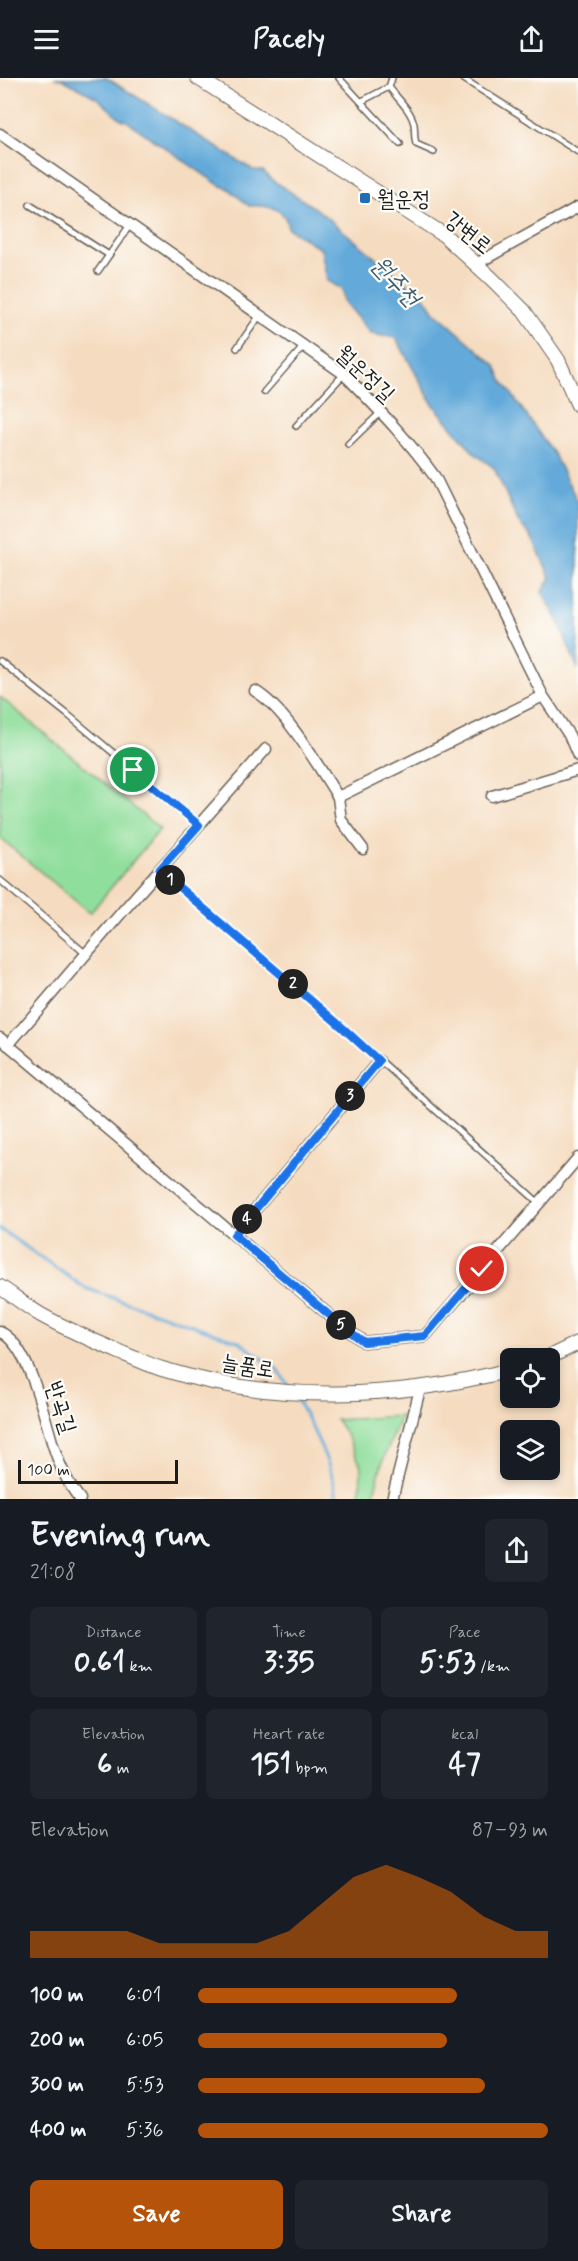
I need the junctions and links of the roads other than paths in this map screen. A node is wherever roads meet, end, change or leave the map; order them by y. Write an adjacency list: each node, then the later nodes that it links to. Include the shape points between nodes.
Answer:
1 (339, 78): 6 (lane)
2 (392, 78): 5 (lane)
3 (462, 78): 10 (lane)
4 (205, 80): 15 (street, 강변로, via 444,235)
5 (389, 87): 6 (lane); 9 (lane, via 409,113 416,144)
6 (362, 101): 8 (lane)
7 (0, 134): 13 (street, 월운정길)
8 (400, 144)
9 (434, 152)
10 (578, 152)
11 (30, 205): 14 (lane)
12 (578, 207): 15 (street)
13 (130, 225): 14 (lane); 17 (street, 월운정길)
14 (109, 255): 16 (lane)
15 (476, 264): 22 (street, 강변로, via 524,310 558,360)
16 (98, 271)
17 (260, 315): 18 (street, 월운정길); 19 (lane)
18 (304, 346): 20 (street, 월운정길); 21 (lane)
19 (237, 348)
20 (344, 374): 23 (street, 월운정길); 24 (lane)
21 (264, 392)
22 (577, 400)
23 (381, 412): 25 (lane); 28 (street, 월운정길, via 435,477)
24 (296, 426)
25 (348, 444)
26 (0, 661): 34 (lane)
27 (255, 691): 33 (street, via 284,719)
28 (543, 696): 30 (street, 월운정길); 33 (street)
29 (266, 749): 34 (street)
30 (578, 756)
31 (578, 770): 32 (street)
32 (492, 796)
33 (338, 797): 35 (street, via 341,820)
34 (199, 825): 36 (street)
35 (363, 849)
36 (159, 870): 38 (street); 40 (lane)
37 (0, 880): 38 (lane)
38 (86, 954): 39 (street)
39 (4, 1041): 43 (street)
40 (379, 1061): 42 (lane); 43 (street)
41 (578, 1158): 42 (street)
42 (539, 1203): 43 (street, via 425,1336 364,1342)
43 (234, 1235)
44 (0, 1287): 49 (street, 늘품로, via 40,1315 162,1369 247,1389 318,1394)
45 (0, 1332): 50 (street, 반곡길, via 6,1334 22,1356 69,1485)
46 (578, 1343): 47 (street)
47 (560, 1351)
48 (500, 1372): 49 (street, 늘품로)
49 (420, 1389): 51 (street)
50 (80, 1499)
51 (392, 1499)

